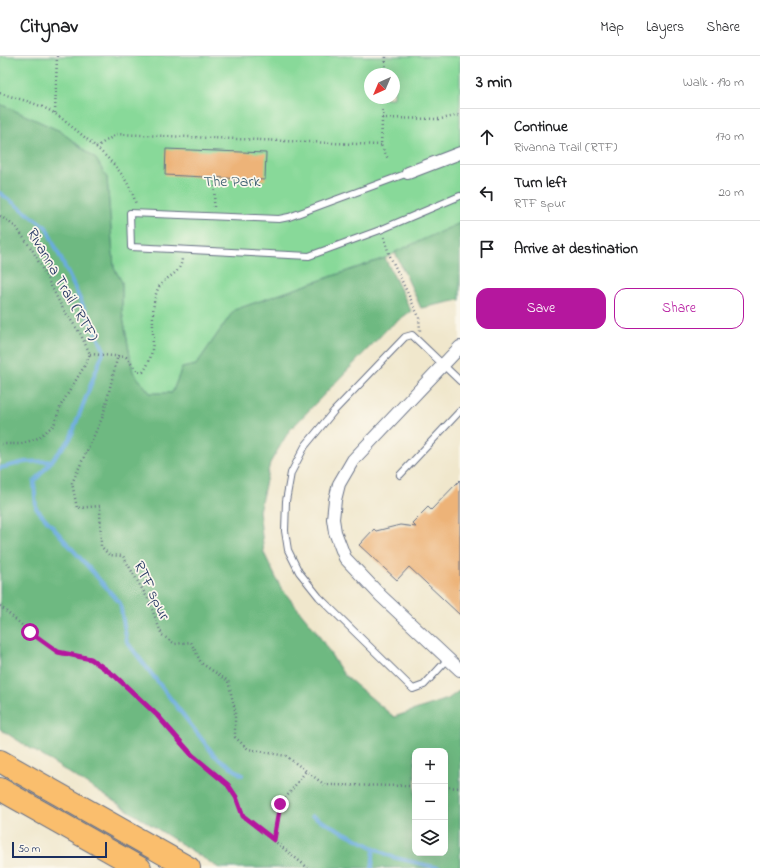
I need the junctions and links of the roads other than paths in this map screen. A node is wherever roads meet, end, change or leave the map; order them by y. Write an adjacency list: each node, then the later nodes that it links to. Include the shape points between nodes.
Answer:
1 (460, 153): 2 (street)
2 (408, 173): 3 (lane, via 278,219 130,213 131,247 309,256 380,230)
3 (460, 196)
4 (460, 347): 5 (street)
5 (442, 365): 6 (lane); 9 (street, via 350,465 339,484 333,519 337,539 345,558 380,596); 9 (lane, via 412,335 405,337 334,411 305,446 291,473 286,501 285,531 288,550 299,572 319,597 413,689 424,685)
6 (460, 382)
7 (460, 411): 8 (lane)
8 (400, 474)
9 (448, 659): 10 (street)
10 (460, 670)
11 (0, 746): 16 (highway, via 36,769)
12 (0, 760): 16 (highway)
13 (0, 789): 15 (highway)
14 (0, 793): 15 (highway)
15 (25, 803): 17 (highway)
16 (82, 807): 18 (highway)
17 (140, 868)
18 (189, 868)

